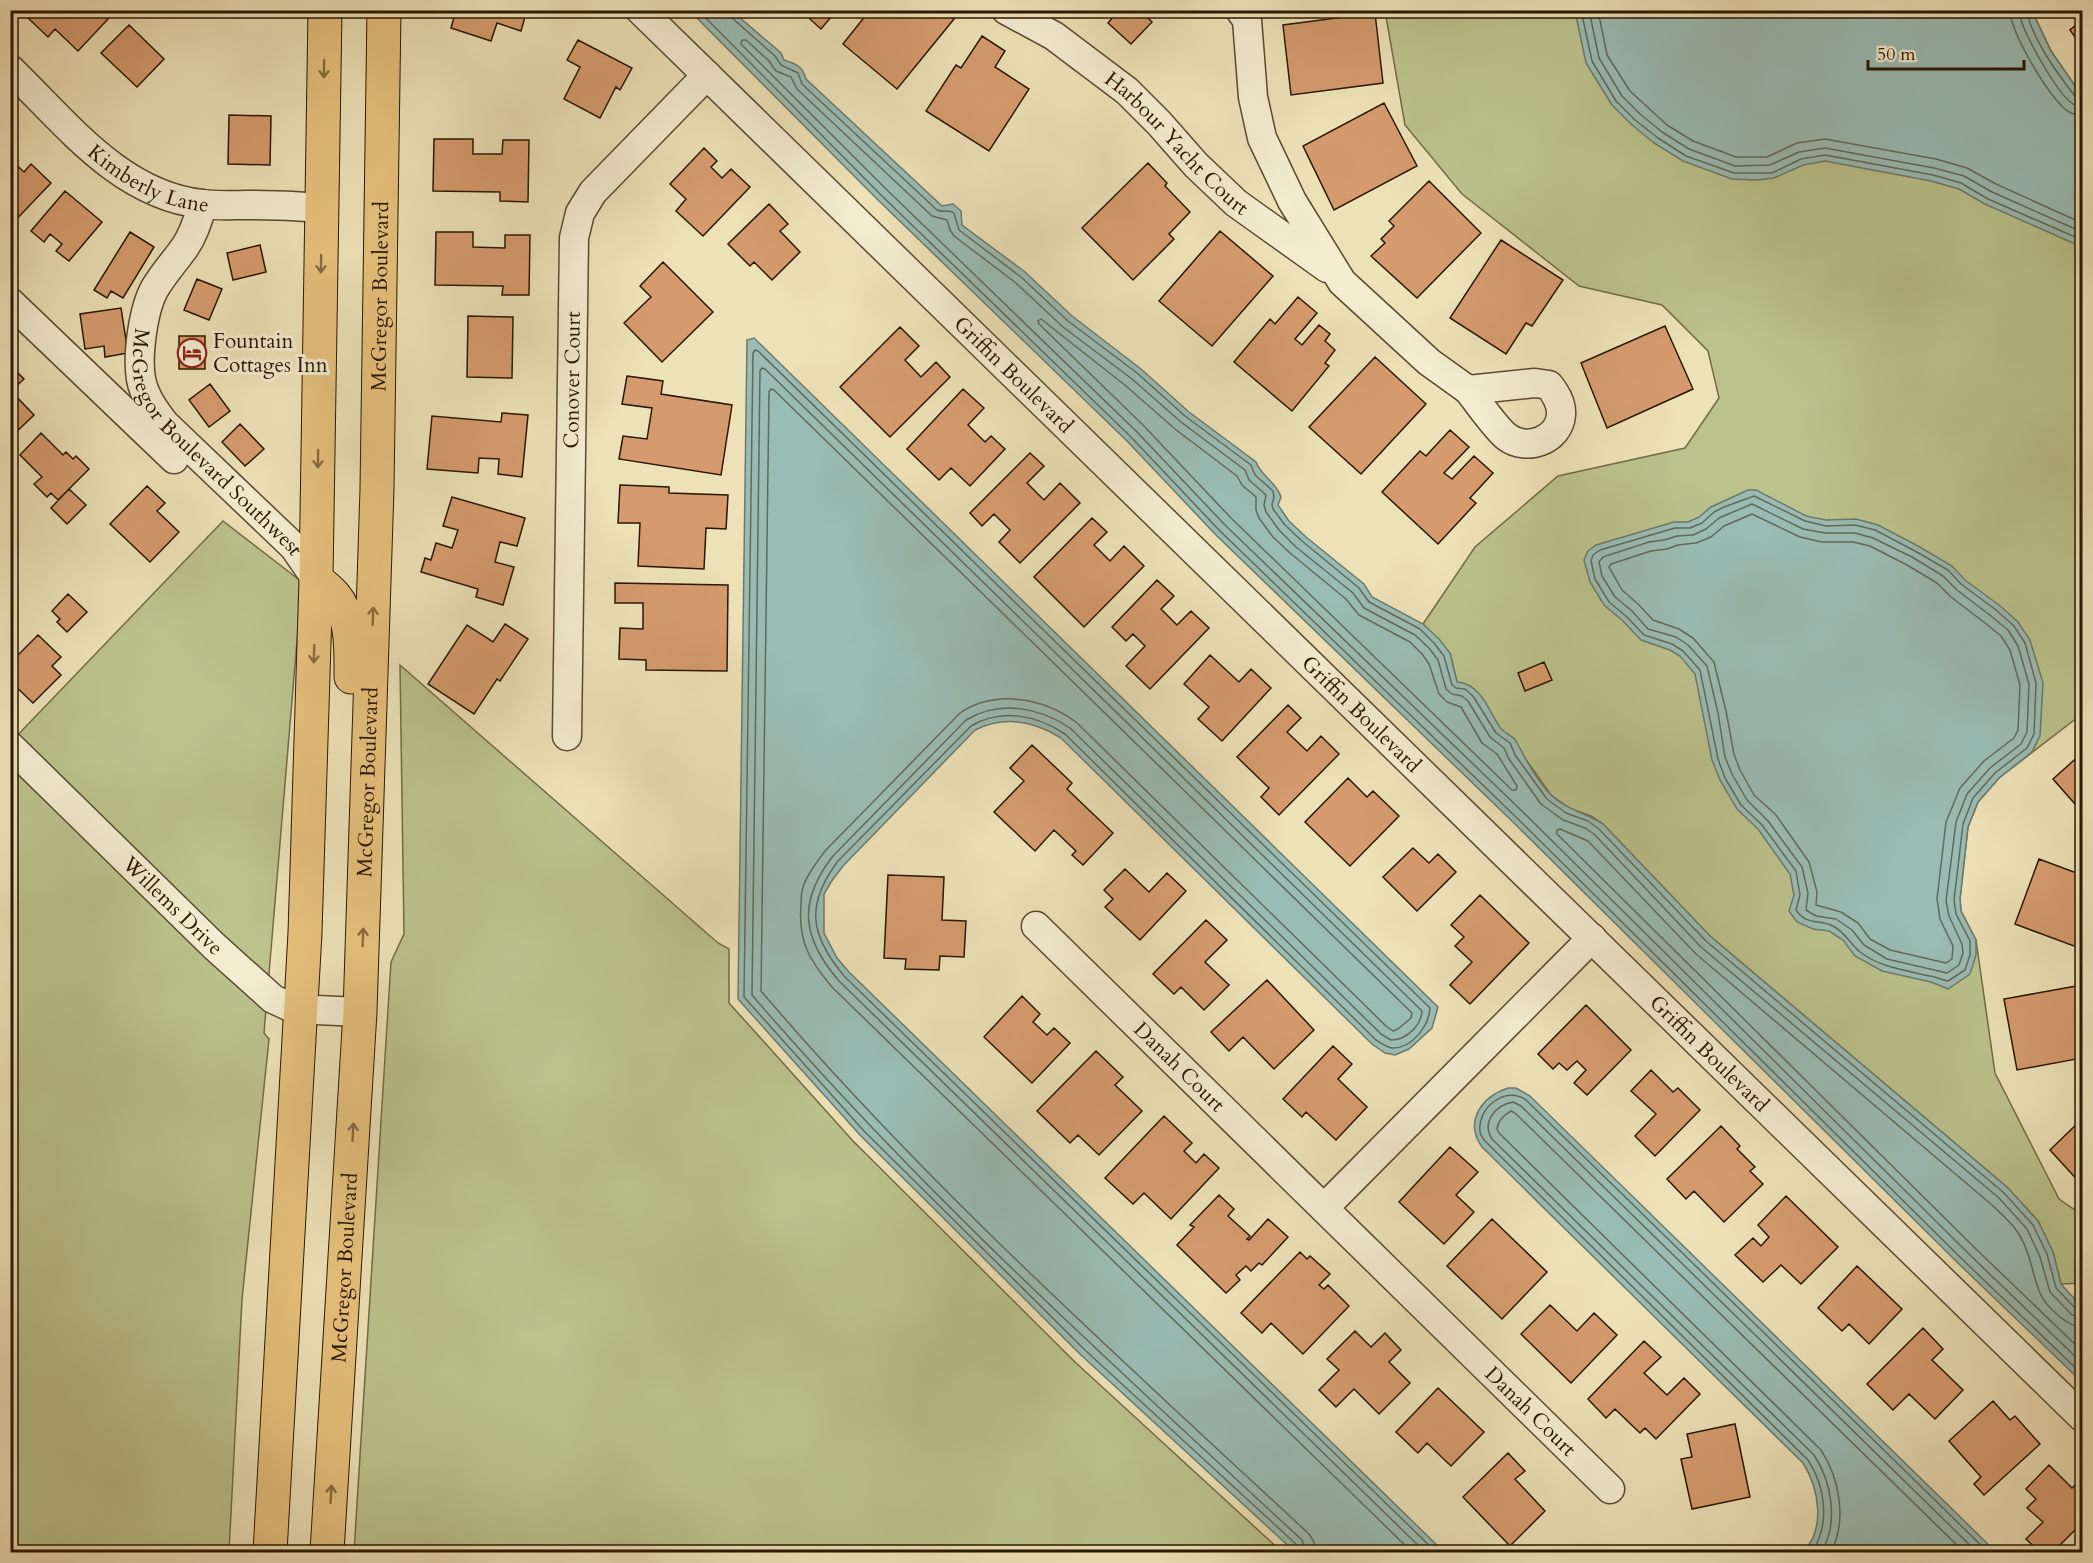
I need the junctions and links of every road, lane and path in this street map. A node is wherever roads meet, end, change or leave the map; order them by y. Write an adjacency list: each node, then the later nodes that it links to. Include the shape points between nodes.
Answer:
1 (325, 10): 9 (main road, one-way to 9)
2 (384, 10): 16 (main road, McGregor Boulevard, one-way to 2, via 377,489)
3 (640, 10): 7 (street, Griffin Boulevard)
4 (1006, 10): 10 (street, Harbour Yacht Court, via 1054,36 1127,91 1236,203)
5 (1240, 10): 10 (street, Harbour Yacht Court, via 1246,20 1253,97 1262,138 1292,201)
6 (10, 69): 8 (street, Kimberly Lane, via 126,177 151,191)
7 (707, 75): 14 (street, Conover Court, via 593,192 580,213 574,237); 18 (street, Griffin Boulevard)
8 (203, 204): 9 (street, Kimberly Lane); 13 (street, McGregor Boulevard Southwest, via 196,228 153,291 141,343 141,380 150,404 165,424 294,547)
9 (322, 207): 13 (main road, one-way to 13)
10 (1342, 282): 12 (street, Harbour Yacht Court, via 1429,362)
11 (10, 302): 13 (street, via 286,568)
12 (1468, 390)
13 (316, 579): 16 (main road, via 334,595 350,631 353,814); 19 (main road, one-way to 19)
14 (567, 736)
15 (10, 746): 19 (street, Willems Drive, via 214,946 273,999)
16 (366, 847): 20 (main road, McGregor Boulevard, one-way to 16)
17 (1036, 926): 21 (street, Danah Court)
18 (1592, 938): 21 (street); 22 (street, Griffin Boulevard)
19 (300, 1010): 20 (street, Willems Drive); 24 (main road)
20 (360, 1012): 25 (main road, McGregor Boulevard, one-way to 20)
21 (1324, 1208): 23 (street, Danah Court)
22 (2082, 1417)
23 (1610, 1489)
24 (270, 1552)
25 (327, 1552)

